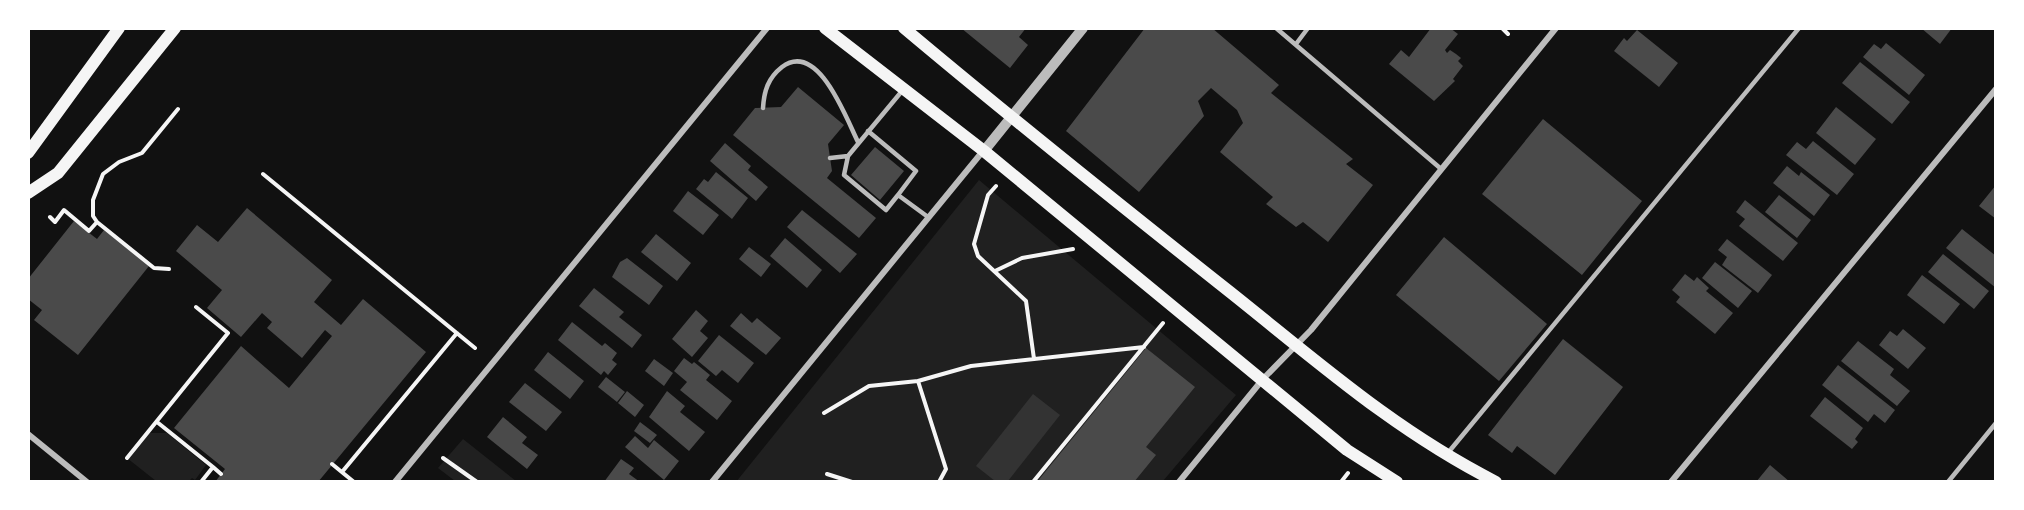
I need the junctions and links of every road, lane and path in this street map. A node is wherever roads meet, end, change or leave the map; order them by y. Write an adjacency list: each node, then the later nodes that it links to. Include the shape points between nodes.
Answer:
1 (119, 28): 22 (main road)
2 (175, 28): 28 (main road, via 58,173)
3 (766, 28): 61 (street)
4 (825, 28): 14 (main road)
5 (904, 28): 18 (main road)
6 (1083, 28): 18 (street)
7 (1276, 28): 13 (lane)
8 (1308, 28): 13 (lane)
9 (1502, 28): 12 (path)
10 (1556, 28): 25 (street)
11 (1799, 28): 49 (lane)
12 (1508, 34)
13 (1296, 44): 25 (lane)
14 (903, 89): 19 (lane); 21 (main road)
15 (1995, 89): 71 (street)
16 (763, 108): 20 (lane, via 768,84 784,66 811,63 822,75)
17 (178, 109): 32 (path, via 142,153 103,174 93,200)
18 (1010, 117): 21 (street); 39 (main road)
19 (868, 132): 20 (lane); 29 (lane, via 916,171)
20 (858, 142): 23 (lane)
21 (984, 150): 31 (street); 43 (main road)
22 (28, 153)
23 (848, 156): 24 (lane); 29 (lane, via 844,175 886,210)
24 (830, 158)
25 (1440, 168): 39 (street)
26 (263, 174): 38 (path)
27 (996, 186): 35 (path, via 988,195 974,244 978,256)
28 (28, 193)
29 (898, 195): 31 (lane)
30 (50, 217): 32 (path, via 55,222 64,210 89,231)
31 (928, 217): 63 (street)
32 (97, 222): 34 (path, via 154,268)
33 (1073, 249): 35 (path, via 1022,258)
34 (169, 269)
35 (995, 271): 42 (path, via 1026,301)
36 (196, 307): 46 (path, via 228,333)
37 (1164, 322): 40 (path)
38 (457, 333): 41 (path); 55 (path)
39 (1296, 345): 43 (street); 49 (main road, via 1375,408)
40 (1144, 347): 42 (path); 66 (path)
41 (475, 348)
42 (1034, 359): 44 (path, via 972,366)
43 (1263, 379): 67 (street); 69 (main road, via 1347,450)
44 (918, 381): 45 (path, via 869,386); 65 (path, via 946,469)
45 (824, 413)
46 (157, 422): 50 (path); 53 (path)
47 (1995, 423): 72 (lane)
48 (28, 434): 58 (street)
49 (1446, 456): 70 (main road)
50 (127, 458)
51 (443, 458): 62 (path)
52 (332, 464): 55 (path)
53 (213, 467): 56 (path); 59 (path)
54 (1349, 470): 68 (path)
55 (342, 472): 60 (path)
56 (221, 474)
57 (827, 474): 64 (path)
58 (87, 482)
59 (201, 482)
60 (354, 482)
61 (396, 482)
62 (477, 482)
63 (712, 482)
64 (852, 482)
65 (939, 482)
66 (1034, 482)
67 (1179, 482)
68 (1341, 482)
69 (1397, 482)
70 (1496, 482)
71 (1671, 482)
72 (1948, 482)

